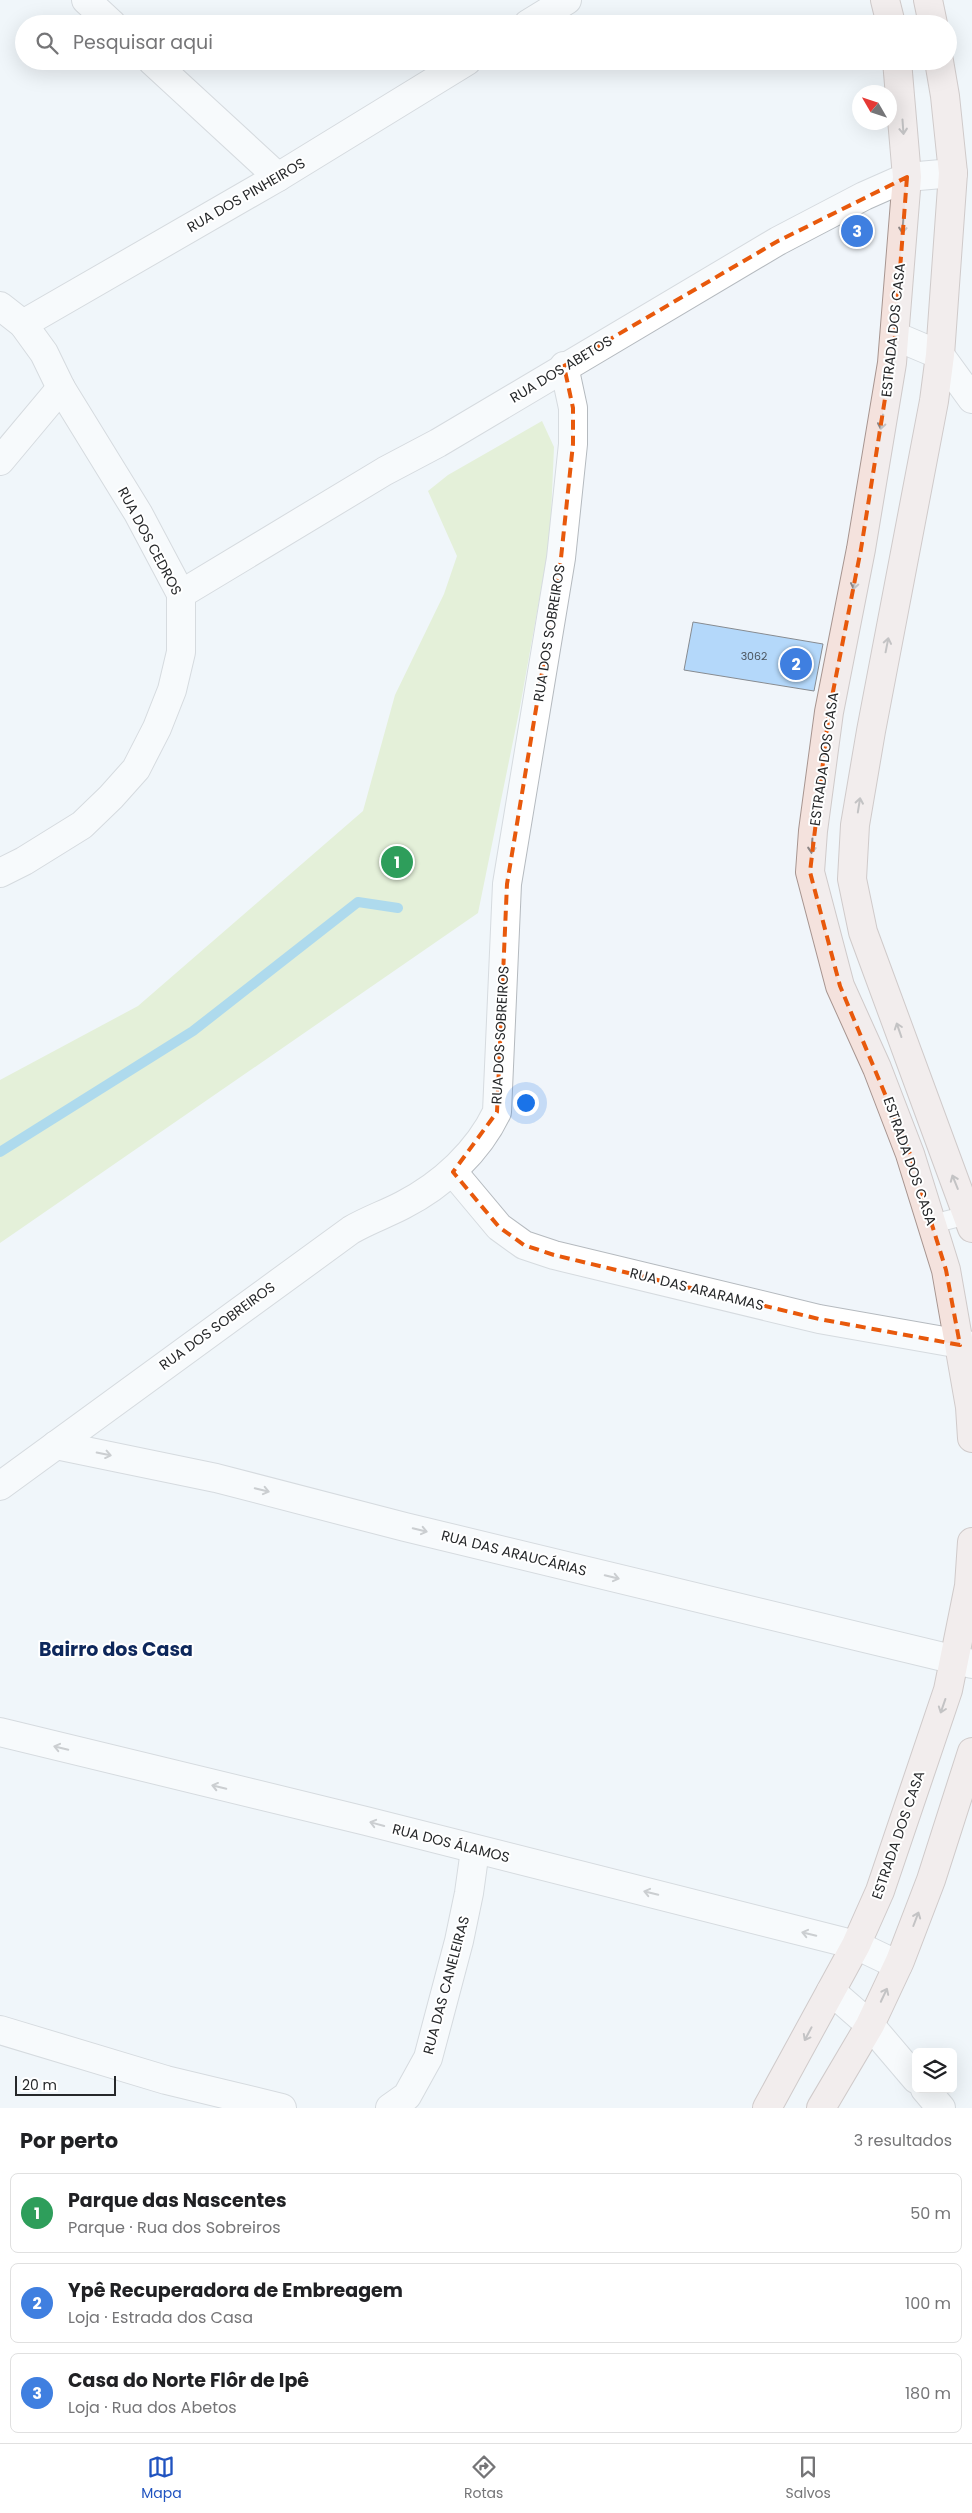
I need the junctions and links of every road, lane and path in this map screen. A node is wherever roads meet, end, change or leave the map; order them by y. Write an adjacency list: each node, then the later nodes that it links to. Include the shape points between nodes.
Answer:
1 (86, 0): 5 (street)
2 (885, 0): 7 (main road)
3 (928, 0): 8 (main road)
4 (563, 1): 6 (street)
5 (102, 15)
6 (542, 15)
7 (888, 15)
8 (931, 15)
9 (162, 70): 14 (street)
10 (452, 70): 14 (street, RUA DOS PINHEIROS)
11 (898, 70): 15 (main road, ESTRADA DOS CASA, one-way to 15)
12 (941, 70): 13 (main road)
13 (952, 173): 15 (street, RUA DOS ABETOS); 19 (main road)
14 (278, 177): 17 (street, RUA DOS PINHEIROS)
15 (907, 177): 18 (main road, ESTRADA DOS CASA, one-way to 18); 20 (street, RUA DOS ABETOS, via 778,240)
16 (0, 306): 17 (street, RUA DOS CEDROS)
17 (24, 324): 21 (street, RUA DOS CEDROS, via 44,353)
18 (894, 336): 19 (street); 27 (main road, ESTRADA DOS CASA, one-way to 27, via 861,549 829,712 813,831 810,872)
19 (940, 355): 22 (street); 26 (main road, one-way to 19, via 852,879 855,825)
20 (564, 366): 24 (street, RUA DOS ABETOS); 28 (street, RUA DOS SOBREIROS, via 573,408 573,444 561,558 507,884 496,1112 490,1127)
21 (61, 388): 23 (street); 24 (street, RUA DOS CEDROS, via 138,513)
22 (972, 399)
23 (0, 461)
24 (181, 594): 25 (street, RUA DOS CEDROS, via 181,652 172,690 136,769 82,826)
25 (0, 873)
26 (863, 932): 27 (main road); 29 (main road, one-way to 26)
27 (828, 945): 30 (main road, ESTRADA DOS CASA, via 840,986 877,1068 910,1154)
28 (453, 1172): 31 (street, RUA DAS ARARAMAS, via 499,1227 524,1245 819,1319); 33 (street, RUA DOS SOBREIROS, via 404,1205 351,1230)
29 (971, 1219): 30 (lane)
30 (932, 1224): 31 (main road, ESTRADA DOS CASA)
31 (966, 1345): 32 (main road, ESTRADA DOS CASA)
32 (972, 1438)
33 (56, 1444): 34 (street, RUA DOS SOBREIROS); 36 (street, RUA DAS ARAUCÁRIAS, one-way to 36, via 216,1478)
34 (0, 1486)
35 (972, 1542): 36 (main road, ESTRADA DOS CASA)
36 (964, 1662): 40 (main road, ESTRADA DOS CASA, one-way to 40, via 948,1690 880,1891)
37 (0, 1732): 39 (street, RUA DOS ÁLAMOS, one-way to 37)
38 (972, 1752): 41 (main road, one-way to 38, via 931,1880)
39 (475, 1850): 40 (street, RUA DOS ÁLAMOS, one-way to 39); 48 (street, RUA DAS CANELEIRAS, via 459,1941 428,2058 407,2096)
40 (856, 1945): 41 (street, RUA DOS ÁLAMOS); 42 (main road, ESTRADA DOS CASA)
41 (898, 1964): 43 (main road, one-way to 41)
42 (831, 1991): 43 (street); 49 (main road, ESTRADA DOS CASA, one-way to 49)
43 (870, 2025): 45 (street); 50 (main road)
44 (0, 2030): 47 (street, via 166,2080)
45 (912, 2074)
46 (927, 2093): 51 (street)
47 (282, 2108)
48 (390, 2108)
49 (767, 2108)
50 (821, 2108)
51 (940, 2108)

